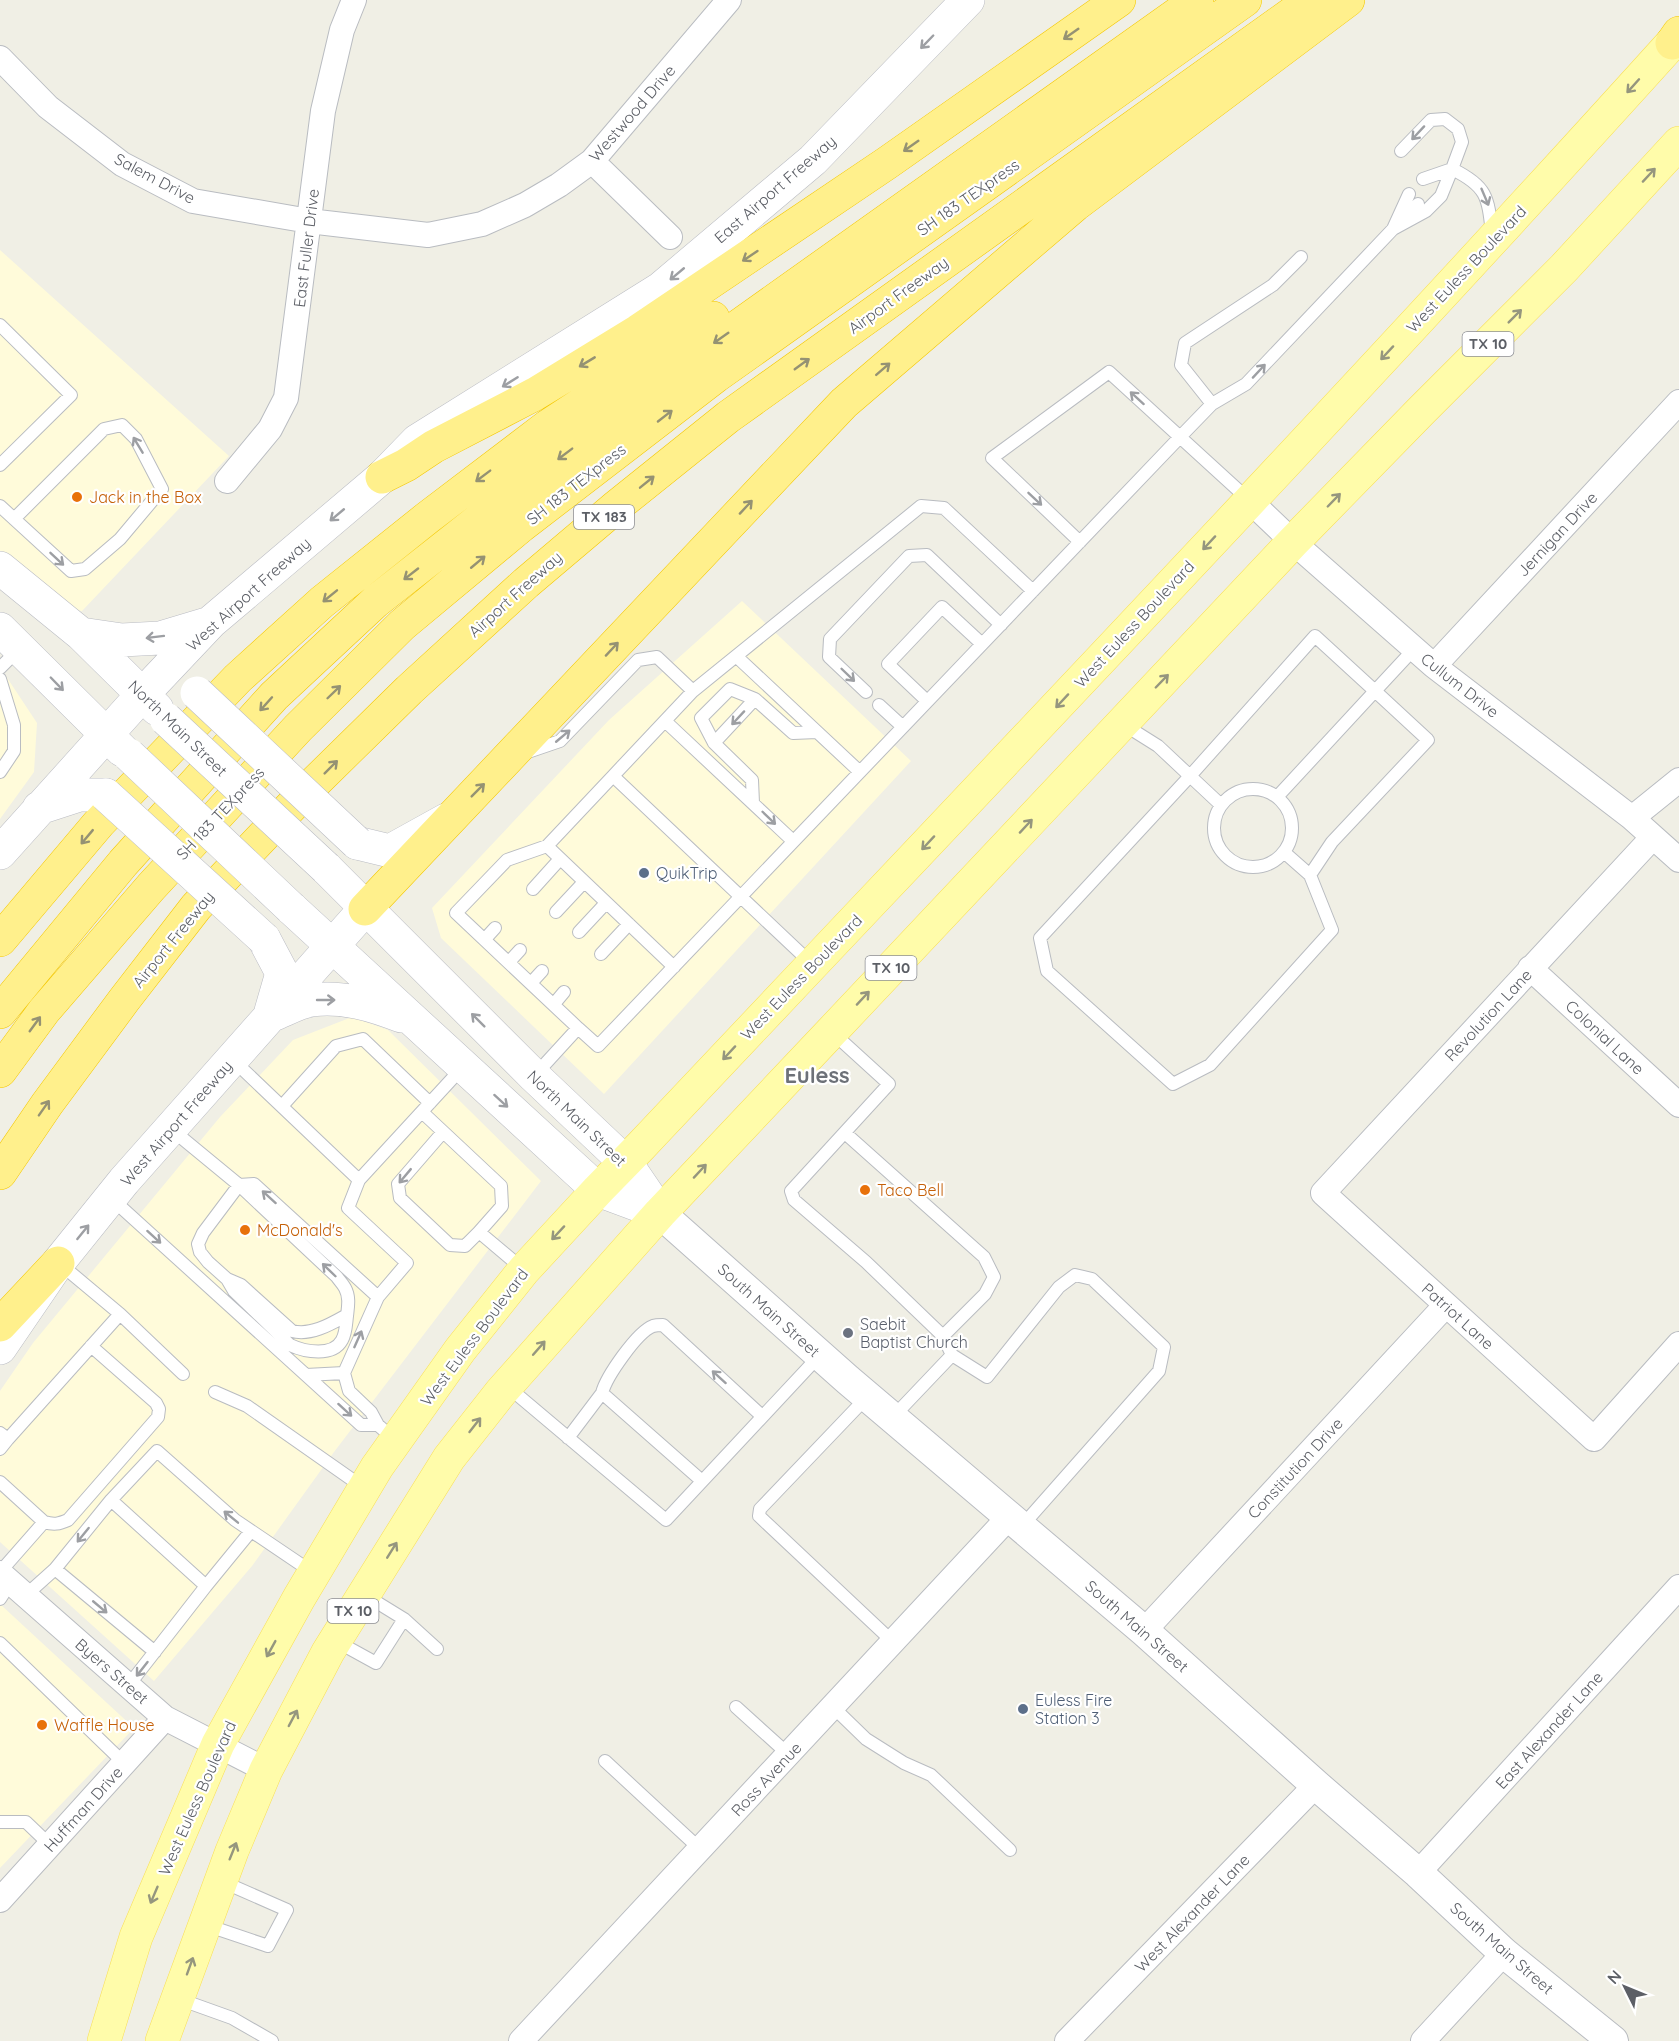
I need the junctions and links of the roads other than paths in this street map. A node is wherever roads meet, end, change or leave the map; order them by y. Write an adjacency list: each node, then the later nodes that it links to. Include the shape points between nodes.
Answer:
1 (354, 0): 19 (street, East Fuller Drive, via 342,30 323,111)
2 (729, 0): 14 (street, Westwood Drive)
3 (968, 0): 29 (main road, East Airport Freeway, one-way to 29, via 813,160 660,289 417,441)
4 (1119, 0): 29 (highway, one-way to 29, via 638,331 535,394)
5 (1170, 0): 90 (highway, one-way to 90, via 793,264 548,426 322,602 238,678 107,814)
6 (1197, 0): 102 (highway, SH 183 TEXpress, one-way to 102, via 702,352 375,602 274,696 123,863)
7 (1245, 0): 109 (highway, SH 183 TEXpress, one-way to 7, via 44,1011 159,879 298,728 402,626 521,526 716,376)
8 (1311, 0): 118 (highway, Airport Freeway / TX 183, one-way to 8, via 117,1009 196,908 304,793 526,583 729,417)
9 (1348, 0): 60 (highway, one-way to 9, via 844,403 1075,205)
10 (1677, 38): 22 (main road, West Euless Boulevard, one-way to 22)
11 (0, 57): 19 (street, Salem Drive, via 48,107 122,164 194,201)
12 (1679, 142): 35 (main road, TX 10, one-way to 12, via 1564,268)
13 (1401, 151): 15 (lane, one-way to 13, via 1462,142 1458,129 1445,119 1431,120)
14 (592, 161): 19 (street, Westwood Drive, via 525,205 482,224 429,235); 21 (street)
15 (1452, 169): 16 (lane); 20 (lane, via 1441,196 1426,211); 22 (lane, one-way to 22, via 1479,186 1488,203)
16 (1428, 184)
17 (1408, 194): 20 (lane)
18 (1418, 204): 20 (lane)
19 (309, 221): 30 (street, East Fuller Drive, via 286,398 270,429)
20 (1393, 229): 26 (lane, one-way to 20, via 1246,384)
21 (670, 237)
22 (1493, 242): 31 (main road, West Euless Boulevard, one-way to 31)
23 (1301, 257): 26 (lane, via 1273,285 1185,343 1181,365)
24 (0, 325): 28 (lane, via 71,395)
25 (1679, 402): 45 (street, Jernigan Drive)
26 (1212, 404): 27 (lane)
27 (1180, 437): 31 (lane); 34 (lane); 34 (lane, one-way to 34, via 1109,372 992,458)
28 (0, 465)
29 (382, 477): 38 (main road, West Airport Freeway, one-way to 38)
30 (227, 481)
31 (1249, 500): 35 (street, Cullum Drive); 95 (main road, West Euless Boulevard, one-way to 95)
32 (0, 506): 33 (lane)
33 (14, 519): 33 (lane, one-way to 33, via 71,571 85,569 120,540 162,489 136,439 122,425 104,429)
34 (1080, 542): 37 (lane)
35 (1293, 542): 43 (street, Cullum Drive); 55 (main road, TX 10, one-way to 35)
36 (0, 568): 40 (main road, North Main Street)
37 (1033, 591): 39 (lane); 44 (lane, via 944,507 921,506)
38 (211, 622): 40 (main road, one-way to 40, via 160,638 122,640); 50 (main road, West Airport Freeway); 70 (main road, bridge, via 190,671 197,693 357,843 390,850)
39 (1001, 625): 41 (lane); 49 (lane, one-way to 49, via 927,555 909,556 830,639 830,657)
40 (81, 634): 50 (main road, North Main Street)
41 (982, 644): 52 (lane); 52 (lane, via 942,607 888,664)
42 (7, 648): 59 (main road, one-way to 59)
43 (1414, 649): 45 (street, Cullum Drive); 48 (lane)
44 (736, 656): 47 (lane); 57 (lane)
45 (1434, 666): 71 (street, Cullum Drive)
46 (0, 679): 61 (lane, via 15,725 14,752)
47 (693, 691): 54 (lane); 60 (lane, one-way to 47, via 560,741 638,660 657,657)
48 (1375, 691): 64 (lane, via 1315,636); 66 (lane); 79 (lane, via 1428,740 1332,842)
49 (866, 692)
50 (142, 695): 59 (main road, West Airport Freeway); 84 (main road, North Main Street, bridge)
51 (756, 699): 57 (lane, via 793,733); 58 (lane, one-way to 58); 58 (lane, via 730,689 701,718)
52 (927, 701): 56 (lane)
53 (879, 705): 56 (lane)
54 (665, 721): 63 (lane); 67 (lane)
55 (1122, 724): 64 (lane, via 1158,746); 106 (main road, TX 10, one-way to 55)
56 (903, 727): 62 (lane)
57 (817, 732): 62 (lane)
58 (714, 743): 67 (lane, via 752,780)
59 (117, 745): 69 (main road, West Airport Freeway); 91 (main road, bridge)
60 (510, 758): 70 (highway, one-way to 60)
61 (0, 772)
62 (860, 772): 73 (lane)
63 (613, 776): 75 (lane); 82 (lane)
64 (1190, 776): 68 (lane); 79 (lane, via 1040,938 1047,971 1173,1084 1210,1065 1332,930)
65 (1679, 780): 71 (street)
66 (1277, 796): 68 (lane, via 1266,790 1248,789 1230,796); 76 (lane, via 1292,817 1292,836)
67 (753, 803): 73 (lane, one-way to 73)
68 (1221, 805): 76 (lane, via 1213,831 1224,856 1248,868 1262,867)
69 (39, 808): 74 (main road, West Airport Freeway); 103 (main road, bridge, via 80,795 106,795 264,939 282,973)
70 (453, 816): 84 (highway)
71 (1632, 818): 72 (street, Cullum Drive)
72 (1653, 837): 77 (street, Cullum Drive); 97 (street, Revolution Lane)
73 (793, 841): 82 (lane)
74 (5, 842)
75 (547, 846): 78 (lane); 89 (lane, via 507,860 456,913)
76 (1285, 853): 79 (lane)
77 (1677, 854)
78 (560, 859): 80 (lane); 81 (lane)
79 (1310, 876)
80 (584, 882): 83 (lane); 85 (lane)
81 (533, 889)
82 (740, 897): 95 (lane); 96 (lane)
83 (606, 903): 86 (lane); 88 (lane)
84 (365, 909): 91 (main road, West Airport Freeway); 110 (main road, North Main Street, one-way to 84)
85 (556, 912)
86 (629, 924): 93 (lane); 96 (lane)
87 (495, 928): 89 (lane)
88 (579, 932)
89 (485, 939): 94 (lane)
90 (0, 940)
91 (331, 946): 103 (main road, West Airport Freeway); 104 (main road)
92 (519, 950): 94 (lane)
93 (601, 954)
94 (509, 962): 99 (lane)
95 (813, 965): 117 (main road, West Euless Boulevard, one-way to 117)
96 (674, 967): 105 (lane, via 598,1046)
97 (1530, 968): 111 (street, Colonial Lane); 122 (street, Revolution Lane)
98 (542, 971): 99 (lane)
99 (531, 983): 101 (lane)
100 (564, 992): 101 (lane)
101 (554, 1004): 105 (lane)
102 (0, 1012)
103 (270, 1015): 104 (main road, one-way to 104, via 312,1000 350,1000); 107 (main road, West Airport Freeway)
104 (412, 1021): 108 (main road)
105 (578, 1028): 110 (lane)
106 (832, 1031): 116 (lane, via 889,1084); 124 (main road, TX 10, one-way to 106)
107 (232, 1058): 112 (lane); 114 (main road, West Airport Freeway)
108 (463, 1067): 113 (lane); 121 (main road, one-way to 121)
109 (0, 1071)
110 (534, 1076): 117 (main road, North Main Street)
111 (1679, 1105)
112 (282, 1106): 113 (lane, via 336,1046 363,1039); 119 (lane)
113 (426, 1107): 115 (lane); 119 (lane)
114 (171, 1128): 120 (lane); 123 (main road, West Airport Freeway)
115 (443, 1132): 125 (lane, via 501,1186 502,1206); 125 (lane, one-way to 125, via 398,1184 400,1198 450,1245 465,1246)
116 (845, 1133): 135 (lane, via 984,1257 994,1277 985,1294); 135 (lane, via 791,1191 794,1200)
117 (626, 1163): 121 (main road, West Euless Boulevard); 124 (main road, North Main Street)
118 (0, 1173)
119 (359, 1180): 130 (lane, via 348,1208 406,1263)
120 (239, 1185): 128 (lane, via 198,1244 208,1262); 130 (lane, one-way to 120, via 254,1184); 133 (lane, one-way to 120, via 349,1300 337,1276)
121 (598, 1190): 124 (main road); 127 (main road, West Euless Boulevard, one-way to 127)
122 (1323, 1193): 131 (street, Patriot Lane)
123 (111, 1198): 126 (main road, West Airport Freeway, one-way to 123); 129 (lane, one-way to 129)
124 (660, 1213): 139 (street, South Main Street); 144 (main road, TX 10, one-way to 124)
125 (479, 1232): 127 (lane)
126 (58, 1263): 132 (lane); 134 (highway); 138 (main road, West Airport Freeway)
127 (524, 1270): 150 (main road, West Euless Boulevard)
128 (227, 1279): 129 (lane); 133 (lane, via 241,1285 292,1331 310,1332); 133 (lane, via 234,1291 290,1345 302,1351 336,1347 345,1334)
129 (213, 1290): 143 (lane)
130 (378, 1297): 141 (lane, one-way to 130)
131 (1446, 1305): 136 (street, Patriot Lane, via 1594,1439); 167 (street, Constitution Drive)
132 (120, 1314): 137 (lane); 142 (lane)
133 (348, 1315)
134 (0, 1325)
135 (944, 1336): 140 (lane)
136 (1679, 1344)
137 (91, 1346): 152 (lane); 158 (lane, via 156,1403 158,1417 68,1520)
138 (0, 1348)
139 (820, 1355): 147 (street, South Main Street); 148 (lane)
140 (952, 1355): 149 (lane); 157 (lane, via 987,1377 1059,1287 1075,1275 1092,1279 1164,1347 1159,1371)
141 (345, 1373): 143 (lane); 150 (lane, via 349,1391)
142 (183, 1374)
143 (306, 1375): 150 (lane, one-way to 150, via 361,1425)
144 (506, 1385): 151 (lane); 165 (main road, TX 10, one-way to 144, via 449,1458)
145 (215, 1392): 155 (lane, via 247,1406)
146 (602, 1393): 148 (lane, one-way to 146, via 663,1325 643,1333 627,1351); 151 (lane); 153 (lane)
147 (868, 1396): 149 (street, South Main Street); 168 (lane, via 760,1509 759,1516)
148 (762, 1416): 153 (lane)
149 (892, 1417): 157 (street, South Main Street)
150 (387, 1433): 155 (main road, West Euless Boulevard, via 377,1467)
151 (568, 1438): 153 (lane, via 666,1520)
152 (3, 1440)
153 (702, 1481)
154 (0, 1482): 158 (lane)
155 (365, 1489): 163 (main road, West Euless Boulevard)
156 (111, 1500): 159 (lane, one-way to 156, via 157,1451); 160 (lane, one-way to 160); 162 (lane)
157 (1016, 1521): 167 (street, South Main Street); 168 (street, Ross Avenue)
158 (44, 1522): 161 (lane)
159 (251, 1531): 162 (lane); 163 (lane)
160 (55, 1569): 161 (lane); 171 (lane, one-way to 171)
161 (7, 1584): 172 (street, Byers Street)
162 (206, 1586): 171 (lane)
163 (307, 1586): 165 (main road); 176 (main road, West Euless Boulevard, one-way to 176)
164 (1679, 1587): 186 (street, East Alexander Lane)
165 (349, 1619): 166 (lane); 166 (lane, via 376,1663); 180 (main road, TX 10, one-way to 165)
166 (404, 1619): 170 (lane)
167 (1144, 1631): 181 (street, South Main Street)
168 (893, 1642): 174 (street, Ross Avenue)
169 (0, 1643): 179 (lane)
170 (437, 1649)
171 (155, 1652): 172 (lane, one-way to 172)
172 (128, 1686): 175 (street, Byers Street)
173 (736, 1707): 177 (lane)
174 (833, 1707): 177 (street, Ross Avenue); 185 (lane, via 866,1739 904,1764 931,1775)
175 (165, 1718): 176 (street, Byers Street); 179 (street, Huffman Drive)
176 (218, 1744): 180 (street, Byers Street); 192 (main road, West Euless Boulevard, one-way to 192, via 136,1937)
177 (789, 1754): 184 (street, Ross Avenue)
178 (605, 1761): 184 (lane)
179 (124, 1763): 183 (street, Huffman Drive)
180 (266, 1770): 187 (main road, TX 10, one-way to 180)
181 (1317, 1785): 186 (street, South Main Street); 196 (street, West Alexander Lane)
182 (0, 1822): 183 (lane, via 26,1822)
183 (50, 1845): 188 (street, Huffman Drive)
184 (700, 1848): 195 (street, Ross Avenue)
185 (1010, 1850)
186 (1418, 1873): 190 (street, South Main Street)
187 (221, 1881): 189 (main road, TX 10); 189 (lane, via 287,1910 268,1946)
188 (0, 1900)
189 (205, 1924): 191 (main road, TX 10, one-way to 189)
190 (1504, 1953): 197 (street); 198 (street, South Main Street)
191 (178, 1998): 193 (main road, TX 10); 194 (lane, via 232,2018)
192 (104, 2041)
193 (162, 2041)
194 (272, 2041)
195 (521, 2041)
196 (1067, 2041)
197 (1423, 2041)
198 (1613, 2041)

